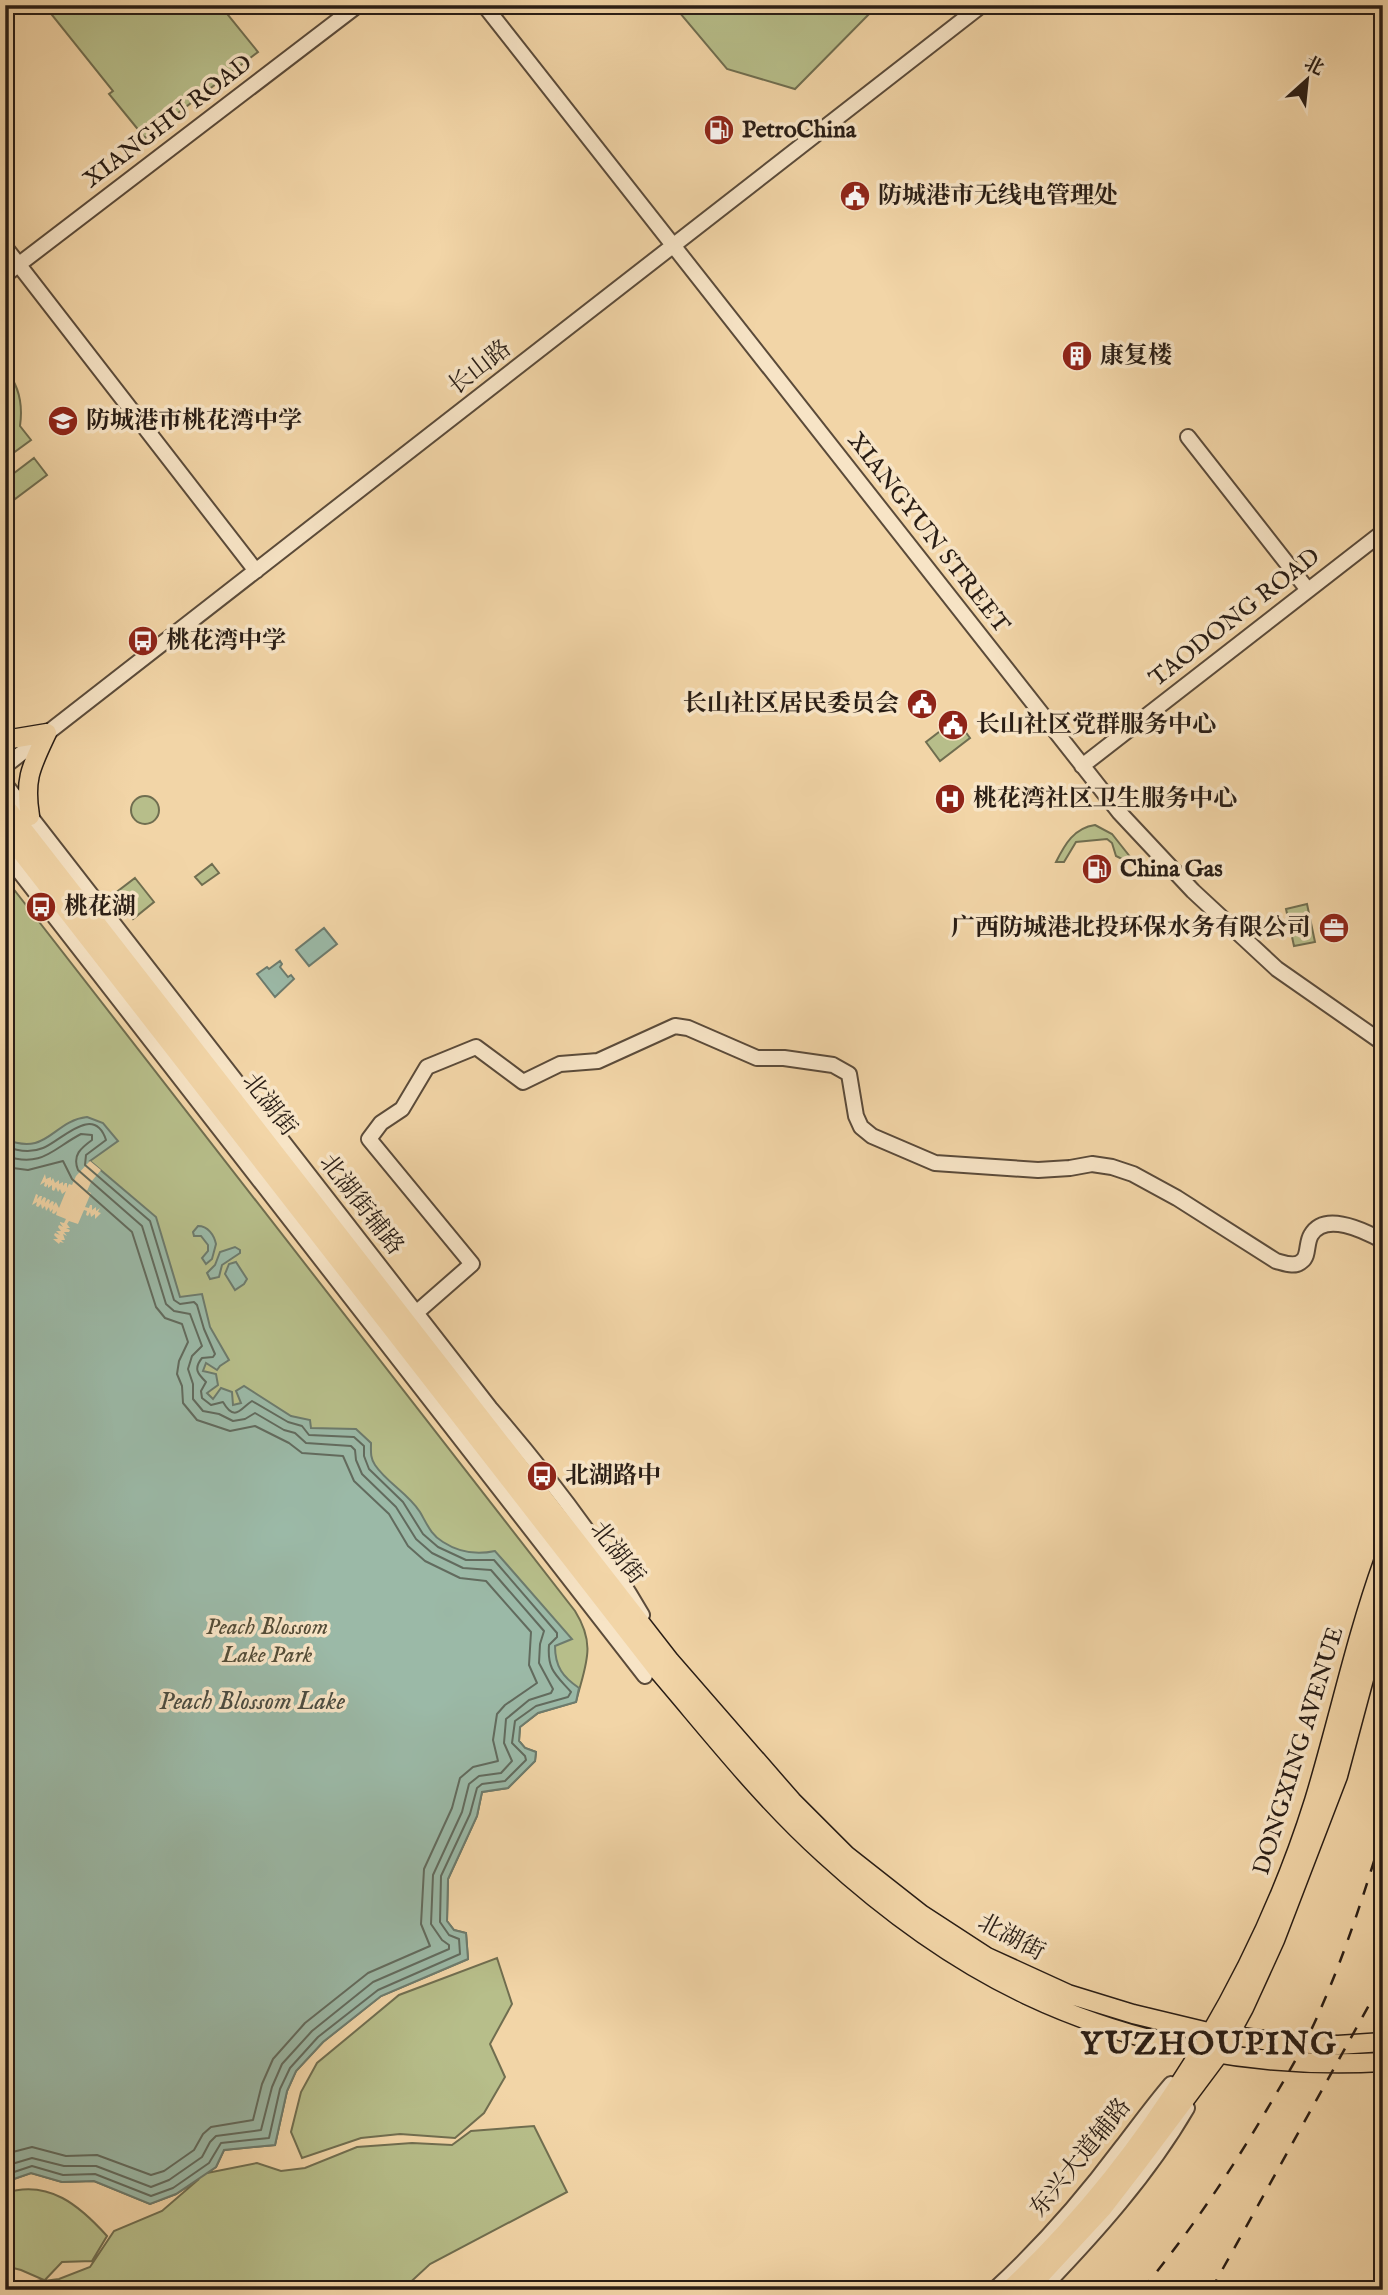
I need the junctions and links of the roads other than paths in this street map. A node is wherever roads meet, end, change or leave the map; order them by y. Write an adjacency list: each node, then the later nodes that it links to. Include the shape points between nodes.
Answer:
1 (358, 5): 6 (street, XIANGHU ROAD)
2 (484, 5): 4 (street, XIANGYUN STREET)
3 (982, 5): 4 (street, 长山路)
4 (673, 246): 10 (street, 长山路); 15 (street, XIANGYUN STREET)
5 (5, 247): 6 (street)
6 (19, 265): 7 (street, XIANGHU ROAD); 10 (street)
7 (5, 275)
8 (1188, 437): 11 (street)
9 (1383, 532): 11 (street, TAODONG ROAD)
10 (256, 571): 12 (street, 长山路)
11 (1308, 590): 15 (street, TAODONG ROAD)
12 (47, 733): 13 (main road); 14 (street, 长山路); 18 (main road, via 26,791)
13 (5, 740)
14 (5, 766)
15 (1082, 766): 22 (street, XIANGYUN STREET, via 1161,858 1240,935 1277,969)
16 (5, 784): 18 (street)
17 (5, 806): 21 (main road, 北湖街)
18 (30, 816): 21 (street)
19 (5, 831): 32 (main road, 北湖街, via 660,1674 761,1791 823,1853 891,1910 965,1962 1092,2022)
20 (5, 853): 29 (street)
21 (127, 952): 23 (main road, 北湖街)
22 (1383, 1043)
23 (351, 1240): 25 (street, 北湖街辅路); 26 (main road, 北湖街)
24 (1383, 1241): 25 (street, via 1333,1223 1320,1226 1311,1235 1302,1262 1284,1264 1177,1198 1112,1167 1093,1164 1038,1170 934,1163 861,1127 849,1074 833,1065 757,1058 675,1026 598,1061 560,1064 523,1082 476,1047 427,1067 402,1109 381,1123 369,1139 472,1264)
25 (416, 1313): 26 (street, 北湖街辅路)
26 (443, 1358): 30 (main road, 北湖街, via 670,1661 792,1801 846,1855 921,1914 987,1956 1068,1994)
27 (1383, 1562): 30 (main road, DONGXING AVENUE, via 1313,1802 1288,1874)
28 (1383, 1608): 30 (main road, DONGXING AVENUE, via 1338,1776 1275,1940)
29 (645, 1676)
30 (1220, 2034): 31 (main road, 北湖街, via 1285,2043); 32 (main road, DONGXING AVENUE); 33 (main road, DONGXING AVENUE)
31 (1383, 2042)
32 (1200, 2052): 33 (main road, 北湖街); 37 (street, 东兴大道辅路); 38 (main road, DONGXING AVENUE, via 1129,2154)
33 (1219, 2054): 34 (main road, 北湖街); 35 (street, 东兴大道辅路); 36 (main road, DONGXING AVENUE)
34 (1380, 2064)
35 (1175, 2128): 36 (street); 39 (street, 东兴大道辅路, via 1109,2215)
36 (1139, 2161): 39 (main road, DONGXING AVENUE, via 1102,2209)
37 (1072, 2208): 38 (street); 39 (street, 东兴大道辅路)
38 (1064, 2232): 39 (main road, DONGXING AVENUE)
39 (1040, 2273): 40 (street, 东兴大道辅路); 41 (main road, DONGXING AVENUE); 42 (main road, DONGXING AVENUE)
40 (994, 2290)
41 (1009, 2290)
42 (1027, 2290)

